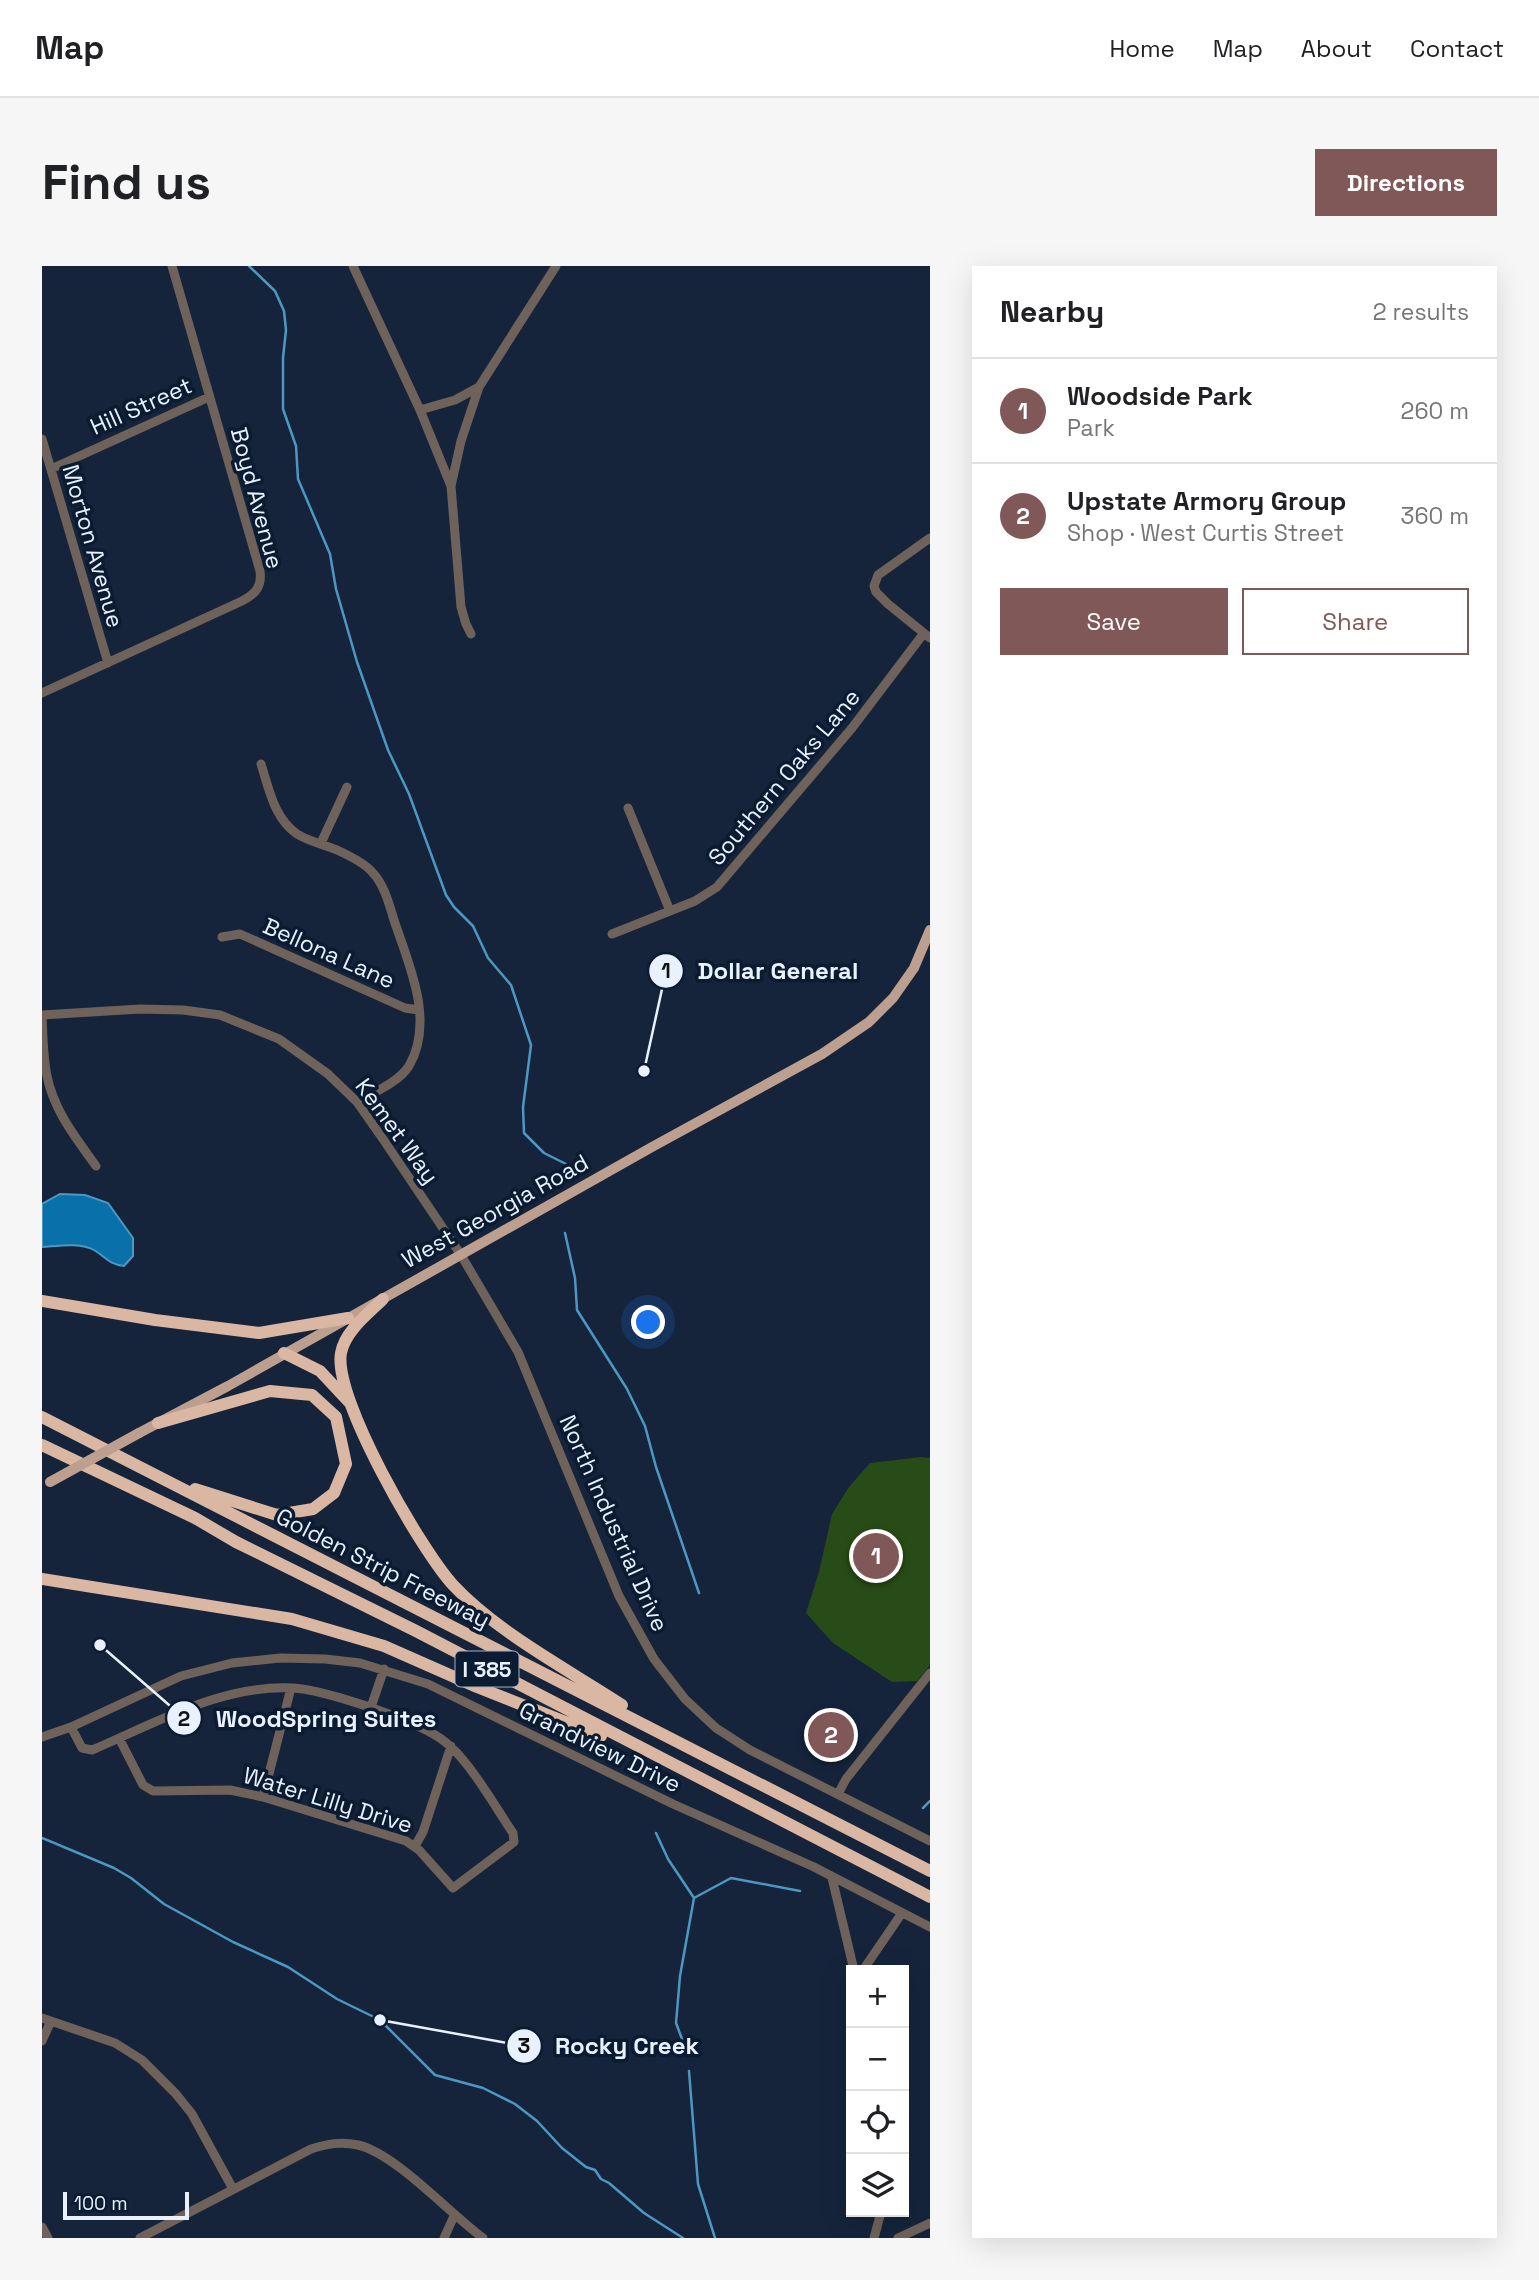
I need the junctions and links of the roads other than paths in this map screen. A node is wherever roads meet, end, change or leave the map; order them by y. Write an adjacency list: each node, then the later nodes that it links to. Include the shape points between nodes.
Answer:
1 (172, 266): 5 (street, Boyd Avenue)
2 (353, 266): 6 (street)
3 (556, 266): 4 (street)
4 (479, 387): 6 (street, via 456,400); 9 (street)
5 (209, 397): 8 (street, Hill Street); 13 (street, Boyd Avenue, via 260,570 259,587 243,601)
6 (420, 410): 9 (street)
7 (42, 439): 8 (street, Morton Avenue)
8 (51, 469): 13 (street, Morton Avenue)
9 (451, 486): 11 (street, via 461,607)
10 (930, 538): 12 (street, via 874,582 876,592)
11 (471, 634)
12 (927, 636): 19 (street, Southern Oaks Lane, via 727,877 705,896)
13 (108, 663): 14 (street, Boyd Avenue)
14 (42, 693)
15 (261, 764): 18 (street, via 282,819 298,834)
16 (347, 787): 18 (street)
17 (628, 808): 19 (street)
18 (321, 843): 23 (street, via 373,872 384,890 415,982)
19 (670, 911): 21 (street, Southern Oaks Lane)
20 (930, 930): 27 (main road, West Georgia Road, via 904,984 854,1034)
21 (612, 934)
22 (222, 937): 23 (street, Bellona Lane, via 240,934 405,1008)
23 (419, 1010): 25 (street, via 417,1050 407,1069)
24 (42, 1016): 25 (street, Kemet Way, via 140,1009 220,1015 279,1039 328,1074); 26 (street, via 46,1076 53,1100)
25 (357, 1102): 27 (street, Kemet Way)
26 (96, 1166)
27 (461, 1255): 28 (main road, West Georgia Road); 49 (street, North Industrial Drive, via 518,1352 619,1595 654,1659 685,1699 716,1728)
28 (383, 1299): 30 (main road, West Georgia Road); 32 (highway, via 346,1338 341,1354)
29 (42, 1301): 30 (highway, via 259,1333)
30 (348, 1318): 31 (main road, West Georgia Road)
31 (284, 1353): 32 (highway, via 320,1371); 34 (main road, West Georgia Road)
32 (351, 1405): 46 (highway, via 393,1496 453,1584 503,1628)
33 (42, 1417): 36 (highway, Golden Strip Freeway / I 385)
34 (158, 1423): 36 (highway, via 270,1391 312,1395 336,1417 346,1464 334,1493 313,1509 277,1515); 37 (main road, West Georgia Road, bridge)
35 (42, 1444): 48 (highway, Golden Strip Freeway / I 385)
36 (158, 1477): 46 (highway, Golden Strip Freeway / I 385)
37 (46, 1484)
38 (42, 1579): 48 (highway, via 292,1619 384,1646)
39 (384, 1669): 42 (street); 43 (street, Grandview Drive, via 325,1658 232,1663 181,1676); 54 (street, Grandview Drive, via 428,1684)
40 (930, 1672): 49 (street)
41 (292, 1688): 42 (street, Water Lilly Drive); 45 (street, Water Lilly Drive, via 230,1695 186,1708); 50 (street)
42 (371, 1707): 47 (street, Water Lilly Drive, via 435,1733)
43 (71, 1727): 44 (street, Grandview Drive); 45 (street, Water Lilly Drive, via 82,1748 92,1750)
44 (42, 1737)
45 (119, 1738): 50 (street, Water Lilly Drive, via 143,1785 153,1791 230,1790)
46 (675, 1740): 53 (highway, Golden Strip Freeway / I 385)
47 (451, 1746): 52 (street); 52 (street, Water Lilly Drive, via 513,1833 514,1842 453,1888)
48 (670, 1763): 55 (highway, Golden Strip Freeway / I 385)
49 (838, 1794): 51 (street, North Industrial Drive)
50 (263, 1797): 52 (street, Water Lilly Drive)
51 (930, 1841)
52 (415, 1846)
53 (930, 1871)
54 (832, 1878): 56 (street, Grandview Drive); 58 (street)
55 (930, 1896)
56 (902, 1913): 57 (street, Grandview Drive); 59 (street)
57 (930, 1927)
58 (852, 1965)
59 (866, 1965)
60 (47, 2019): 61 (street); 62 (street, via 115,2042 142,2060 192,2114)
61 (42, 2041)
62 (233, 2189): 63 (street, via 311,2149 351,2143 387,2158); 68 (street)
63 (454, 2216): 69 (street); 70 (street)
64 (880, 2217): 71 (street)
65 (930, 2223): 72 (street)
66 (42, 2227): 67 (street)
67 (48, 2238)
68 (141, 2238)
69 (444, 2238)
70 (483, 2238)
71 (874, 2238)
72 (898, 2238)

